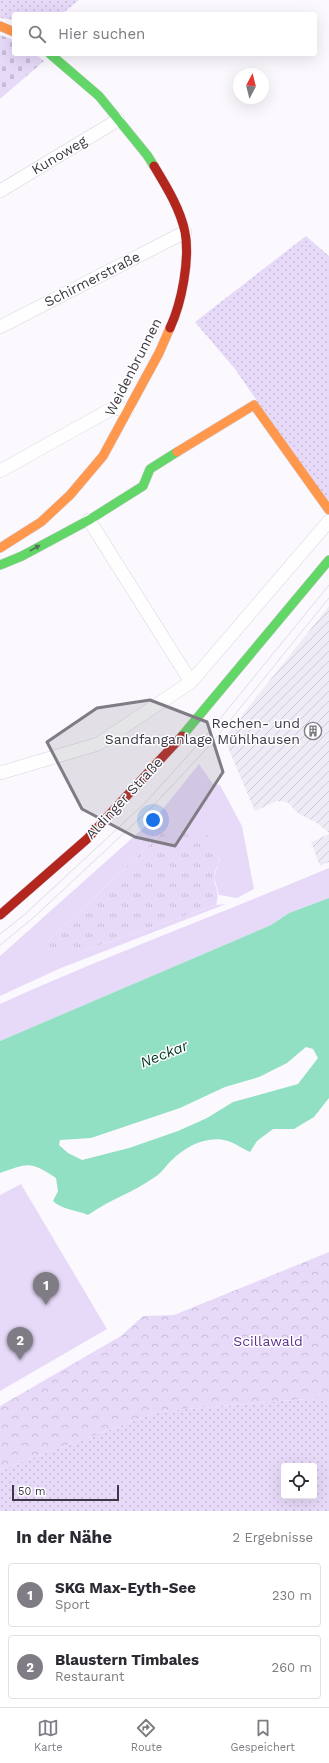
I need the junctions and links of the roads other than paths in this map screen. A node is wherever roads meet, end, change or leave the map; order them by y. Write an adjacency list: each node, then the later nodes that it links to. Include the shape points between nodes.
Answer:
1 (0, 26): 2 (street)
2 (12, 31)
3 (52, 56): 4 (street, Weidenbrunnen, via 99,96)
4 (118, 120): 5 (street, Kunoweg); 6 (street, Weidenbrunnen, via 147,155 173,198)
5 (0, 190)
6 (185, 232): 7 (street, Schirmerstraße); 8 (street, Weidenbrunnen, via 186,263 182,294 173,322)
7 (0, 327)
8 (127, 410): 9 (street, via 113,408); 13 (street, Weidenbrunnen, via 103,456 70,495 41,522)
9 (0, 471)
10 (329, 510): 11 (street, via 254,405 150,469 143,486)
11 (89, 520): 15 (street, one-way to 11); 16 (street)
12 (329, 521): 16 (street)
13 (0, 548)
14 (329, 560): 18 (street, Aldinger Straße, via 165,755 87,838)
15 (0, 565)
16 (191, 682): 17 (street, via 98,744)
17 (0, 773)
18 (0, 914)

